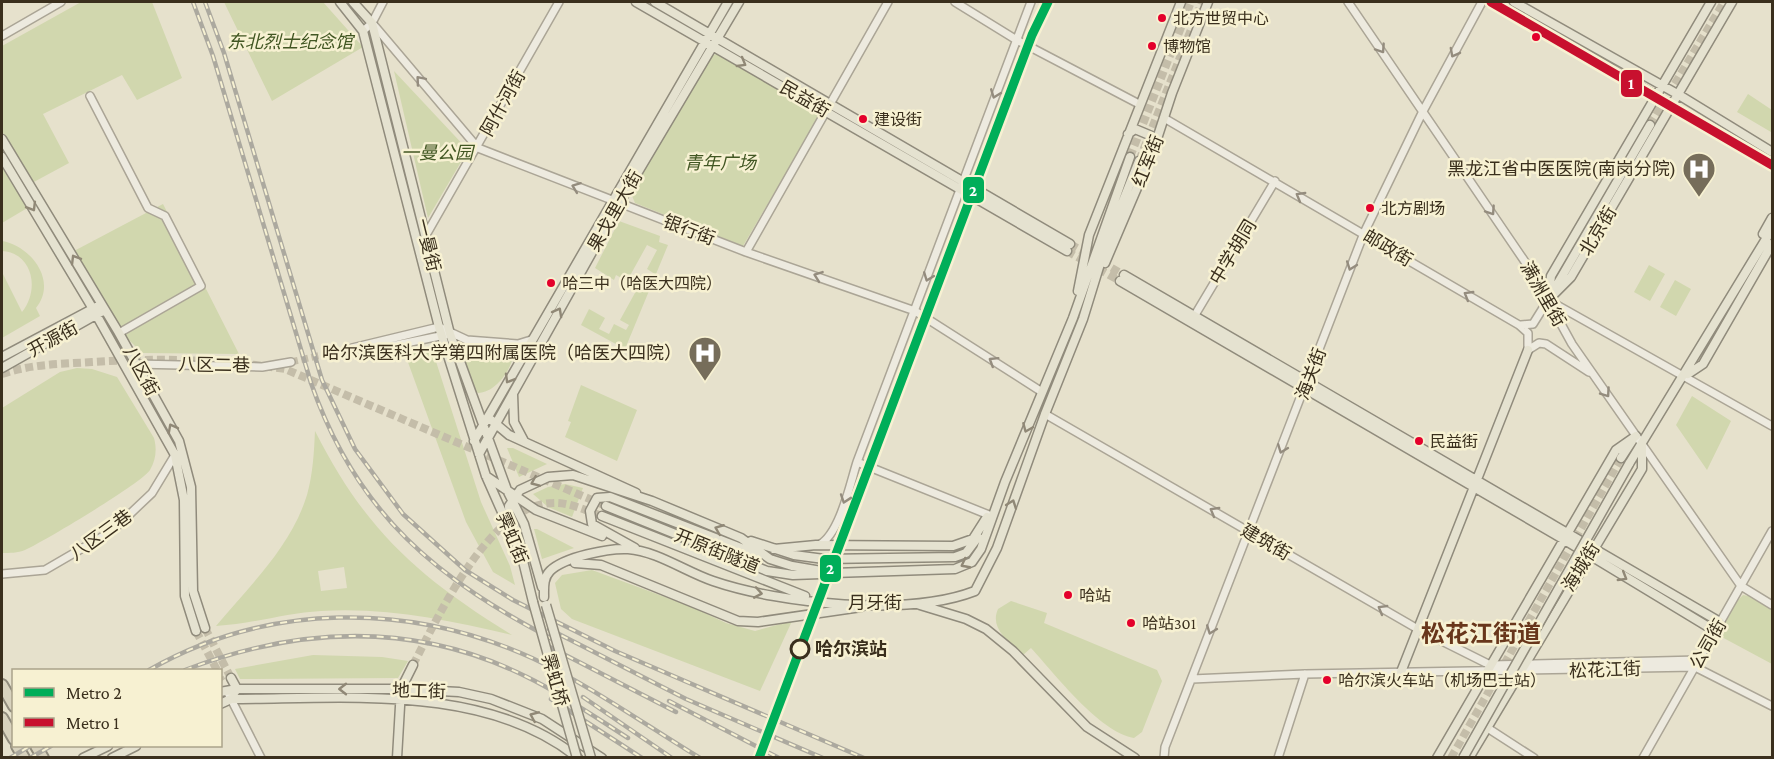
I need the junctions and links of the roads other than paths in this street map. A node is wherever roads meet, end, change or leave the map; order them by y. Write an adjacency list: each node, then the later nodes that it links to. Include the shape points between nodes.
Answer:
1 (61, 2): 24 (street)
2 (340, 2): 22 (main road, 一曼街)
3 (353, 2): 21 (main road, 一曼街)
4 (383, 2): 21 (street)
5 (559, 2): 39 (street, 阿什河街)
6 (636, 2): 26 (main road, 民益街)
7 (655, 2): 23 (main road, 民益街)
8 (728, 2): 23 (main road, 果戈里大街)
9 (739, 2): 23 (main road, 果戈里大街)
10 (888, 2): 33 (street)
11 (956, 2): 25 (street)
12 (1031, 2): 25 (street)
13 (1181, 2): 31 (main road, 红军街)
14 (1208, 2): 35 (main road, 红军街)
15 (1348, 2): 34 (street, 满洲里街, one-way to 34)
16 (1482, 2): 34 (street, 海关街, one-way to 34)
17 (1489, 2): 28 (main road)
18 (1514, 2): 27 (main road)
19 (1711, 2): 27 (main road, 北京街)
20 (1732, 2): 29 (main road, 北京街)
21 (372, 23): 22 (street); 39 (street, 银行街, one-way to 21); 52 (main road, 一曼街)
22 (363, 31): 65 (main road, 一曼街)
23 (714, 35): 26 (main road, 果戈里大街); 33 (main road, 民益街)
24 (2, 36)
25 (1015, 39): 31 (street); 47 (street, one-way to 47)
26 (709, 43): 33 (main road, 民益街, one-way to 33); 48 (main road, 果戈里大街)
27 (1661, 85): 28 (main road, 北京街); 29 (main road)
28 (1655, 95): 32 (main road); 57 (main road, 北京街, via 1551,276)
29 (1679, 95): 32 (main road, 北京街); 41 (main road)
30 (90, 96): 66 (street, via 148,208 165,216 201,286)
31 (1139, 104): 37 (main road, 红军街)
32 (1673, 105): 45 (main road); 57 (main road, 北京街, via 1571,277)
33 (826, 108): 47 (main road, 民益街); 55 (street)
34 (1423, 111): 51 (street, 海关街); 57 (street, 满洲里街, one-way to 57)
35 (1164, 118): 40 (main road, 红军街); 46 (street, 邮政街)
36 (1650, 125): 57 (main road, 北京街)
37 (1126, 137): 40 (main road, via 1135,129 1143,131 1154,137); 61 (main road, 红军街, via 1089,235)
38 (2, 140): 58 (main road, 八区街, one-way to 38)
39 (478, 148): 48 (street, 银行街, one-way to 39); 52 (street, 阿什河街)
40 (1154, 148): 63 (main road, 红军街)
41 (1773, 152)
42 (2, 157): 60 (main road, 八区街, one-way to 60)
43 (1130, 158): 61 (main road, 红军街)
44 (1139, 162): 63 (main road, 红军街, via 1107,241)
45 (1773, 165)
46 (1275, 181): 51 (street, 邮政街, one-way to 46); 62 (street, 中学胡同)
47 (961, 186): 54 (main road, 民益街); 59 (street, one-way to 59)
48 (615, 202): 55 (street, 银行街); 67 (main road, 果戈里大街); 78 (main road, 果戈里大街, one-way to 48)
49 (1773, 218): 76 (main road, 海城街, via 1692,354)
50 (1773, 229): 76 (main road, 海城街)
51 (1364, 233): 64 (street, 邮政街, one-way to 51); 77 (street, 海关街, one-way to 77)
52 (426, 235): 65 (main road, 一曼街)
53 (1773, 244): 76 (main road, 海城街, via 1703,364)
54 (1069, 247)
55 (746, 252): 59 (street, 银行街, one-way to 55)
56 (1122, 278): 62 (main road)
57 (1548, 300): 64 (street, via 1533,324); 75 (street, 满洲里街); 76 (street)
58 (104, 307): 60 (main road, 开源街); 66 (main road, 八区街)
59 (915, 311): 80 (street, 银行街, one-way to 59); 94 (street)
60 (95, 312): 71 (main road, 开源街); 74 (main road, 开源街); 92 (main road, 八区街)
61 (1073, 318): 80 (main road, 红军街)
62 (1193, 319): 77 (main road)
63 (1083, 320): 81 (main road, 红军街)
64 (1519, 325): 69 (street, via 1529,336)
65 (443, 332): 67 (street, via 467,340 518,344); 68 (street); 70 (street, via 386,347); 79 (main road, 一曼街); 88 (main road, 一曼街)
66 (119, 333): 73 (main road, 八区街)
67 (531, 340): 82 (main road, 果戈里大街, one-way to 82)
68 (352, 348)
69 (1528, 350): 75 (street, via 1539,343 1546,344); 96 (main road)
70 (378, 355)
71 (2, 357)
72 (291, 362): 73 (street, 八区二巷, via 262,367)
73 (136, 364): 126 (main road, 八区街, one-way to 73, via 193,591 191,487 184,456)
74 (2, 368)
75 (1593, 375): 86 (street, 满洲里街, one-way to 86)
76 (1685, 375): 85 (street); 90 (main road, 海城街)
77 (1306, 386): 96 (main road); 105 (street, 海关街, one-way to 105)
78 (513, 390): 83 (main road, 果戈里大街); 89 (main road, via 513,418)
79 (470, 391): 82 (main road, 月牙街); 84 (main road, 一曼街)
80 (1042, 392): 100 (main road, 红军街, one-way to 100)
81 (1045, 414): 105 (street, 建筑街, one-way to 81); 114 (main road, 红军街, one-way to 81)
82 (487, 416): 83 (main road, 月牙街); 84 (main road, 果戈里大街)
83 (494, 423): 87 (main road, 果戈里大街); 89 (main road, 月牙街)
84 (482, 425): 87 (main road, 一曼街); 88 (main road, 果戈里大街)
85 (1773, 426)
86 (1636, 435): 90 (street, 满洲里街); 93 (main road); 106 (main road, 海城街, via 1616,450)
87 (487, 437): 91 (main road, 果戈里大街); 97 (main road, 一曼街)
88 (474, 441): 91 (main road, 一曼街)
89 (527, 443): 98 (main road, 月牙街)
90 (1642, 444): 109 (main road, 海城街, via 1642,469); 118 (street, 满洲里街); 162 (main road, bridge)
91 (479, 454): 95 (main road, 一曼街)
92 (175, 456): 117 (street, 八区三巷, via 144,502 112,531 45,570); 128 (main road, 八区街, via 184,500 185,596)
93 (1621, 458)
94 (857, 462): 100 (street); 108 (street, one-way to 108, via 834,529 827,540)
95 (486, 476): 97 (main road, 月牙街); 103 (main road, 霁虹街)
96 (1477, 484): 106 (main road); 127 (main road)
97 (511, 495): 98 (main road, 月牙街, one-way to 97, via 568,474 543,478); 103 (main road); 111 (main road, 月牙街, via 547,515); 119 (main road, 霁虹街, via 524,524)
98 (652, 501): 107 (main road, 月牙街, one-way to 98)
99 (606, 506): 116 (main road, 开原街隧道, via 767,571 793,575)
100 (990, 515): 102 (main road, 月牙街); 116 (main road, 月牙街, one-way to 116, via 976,557 962,568)
101 (602, 516): 121 (main road, via 764,582)
102 (982, 528): 108 (main road, via 973,539 953,546); 110 (main road, 月牙街, via 971,549 955,557 824,559)
103 (510, 529): 120 (main road, 霁虹街, via 522,557)
104 (1773, 531): 118 (street, 公司街)
105 (1249, 532): 127 (street, 建筑街, one-way to 105); 136 (street, 海关街, one-way to 136)
106 (1565, 535): 109 (main road); 112 (main road); 132 (main road, 海城街)
107 (741, 538): 110 (main road, 月牙街); 113 (main road, 月牙街)
108 (816, 545): 110 (main road)
109 (1594, 547): 112 (main road, 海城街); 125 (main road)
110 (774, 549)
111 (638, 550): 113 (main road, via 592,524 590,512 597,498 610,497); 115 (main road, 月牙街, via 601,551); 121 (main road, 月牙街, one-way to 121, via 745,590)
112 (1588, 556): 129 (main road, one-way to 129); 133 (main road, 海城街)
113 (770, 559): 116 (main road, 月牙街)
114 (991, 559): 122 (main road, 月牙街, via 975,591)
115 (560, 566): 119 (main road, via 546,577); 123 (main road, via 583,562 602,565 745,622)
116 (833, 573)
117 (2, 574)
118 (1741, 586): 124 (street); 125 (street, 公司街)
119 (545, 601): 156 (main road, 霁虹桥, bridge)
120 (533, 602): 155 (main road, 霁虹桥, bridge)
121 (824, 602): 123 (main road, 月牙街)
122 (913, 603): 123 (main road, 月牙街); 158 (main road, via 986,628 1086,727)
123 (873, 604)
124 (1773, 605)
125 (1720, 622): 129 (street, 公司街)
126 (205, 628)
127 (1416, 628): 132 (street, 建筑街); 134 (main road)
128 (196, 631)
129 (1715, 631): 130 (street, 公司街)
130 (1697, 664): 133 (street, 松花江街); 145 (street); 165 (street, 公司街)
131 (413, 665): 139 (main road)
132 (1489, 667): 133 (street, 松花江街); 134 (street, 松花江街); 161 (main road, 海城街)
133 (1520, 668): 147 (main road, 海城街)
134 (1401, 672): 135 (street, 松花江街)
135 (1305, 674): 136 (street, 松花江街); 160 (street)
136 (1192, 679): 159 (street, 海关街)
137 (225, 685): 138 (main road, 地工街); 141 (street)
138 (237, 689): 139 (main road, 地工街, one-way to 138); 141 (main road)
139 (401, 689): 142 (main road); 157 (main road, 地工街, one-way to 139, via 555,725 491,699 447,691)
140 (3, 690): 143 (highway)
141 (231, 699): 142 (main road, 地工街); 144 (main road, 地工街); 153 (street)
142 (400, 700): 154 (main road); 155 (main road, 地工街, via 490,713 551,738)
143 (12, 703)
144 (222, 703)
145 (1773, 706)
146 (2, 718): 148 (highway)
147 (1486, 727): 163 (main road, 海城街); 164 (street)
148 (12, 736)
149 (106, 747): 151 (main road)
150 (134, 747): 152 (main road)
151 (83, 758)
152 (112, 758)
153 (261, 758)
154 (397, 758)
155 (578, 758)
156 (591, 758)
157 (602, 758)
158 (1135, 758)
159 (1164, 758)
160 (1278, 758)
161 (1437, 758)
162 (1463, 758)
163 (1469, 758)
164 (1534, 758)
165 (1643, 758)

